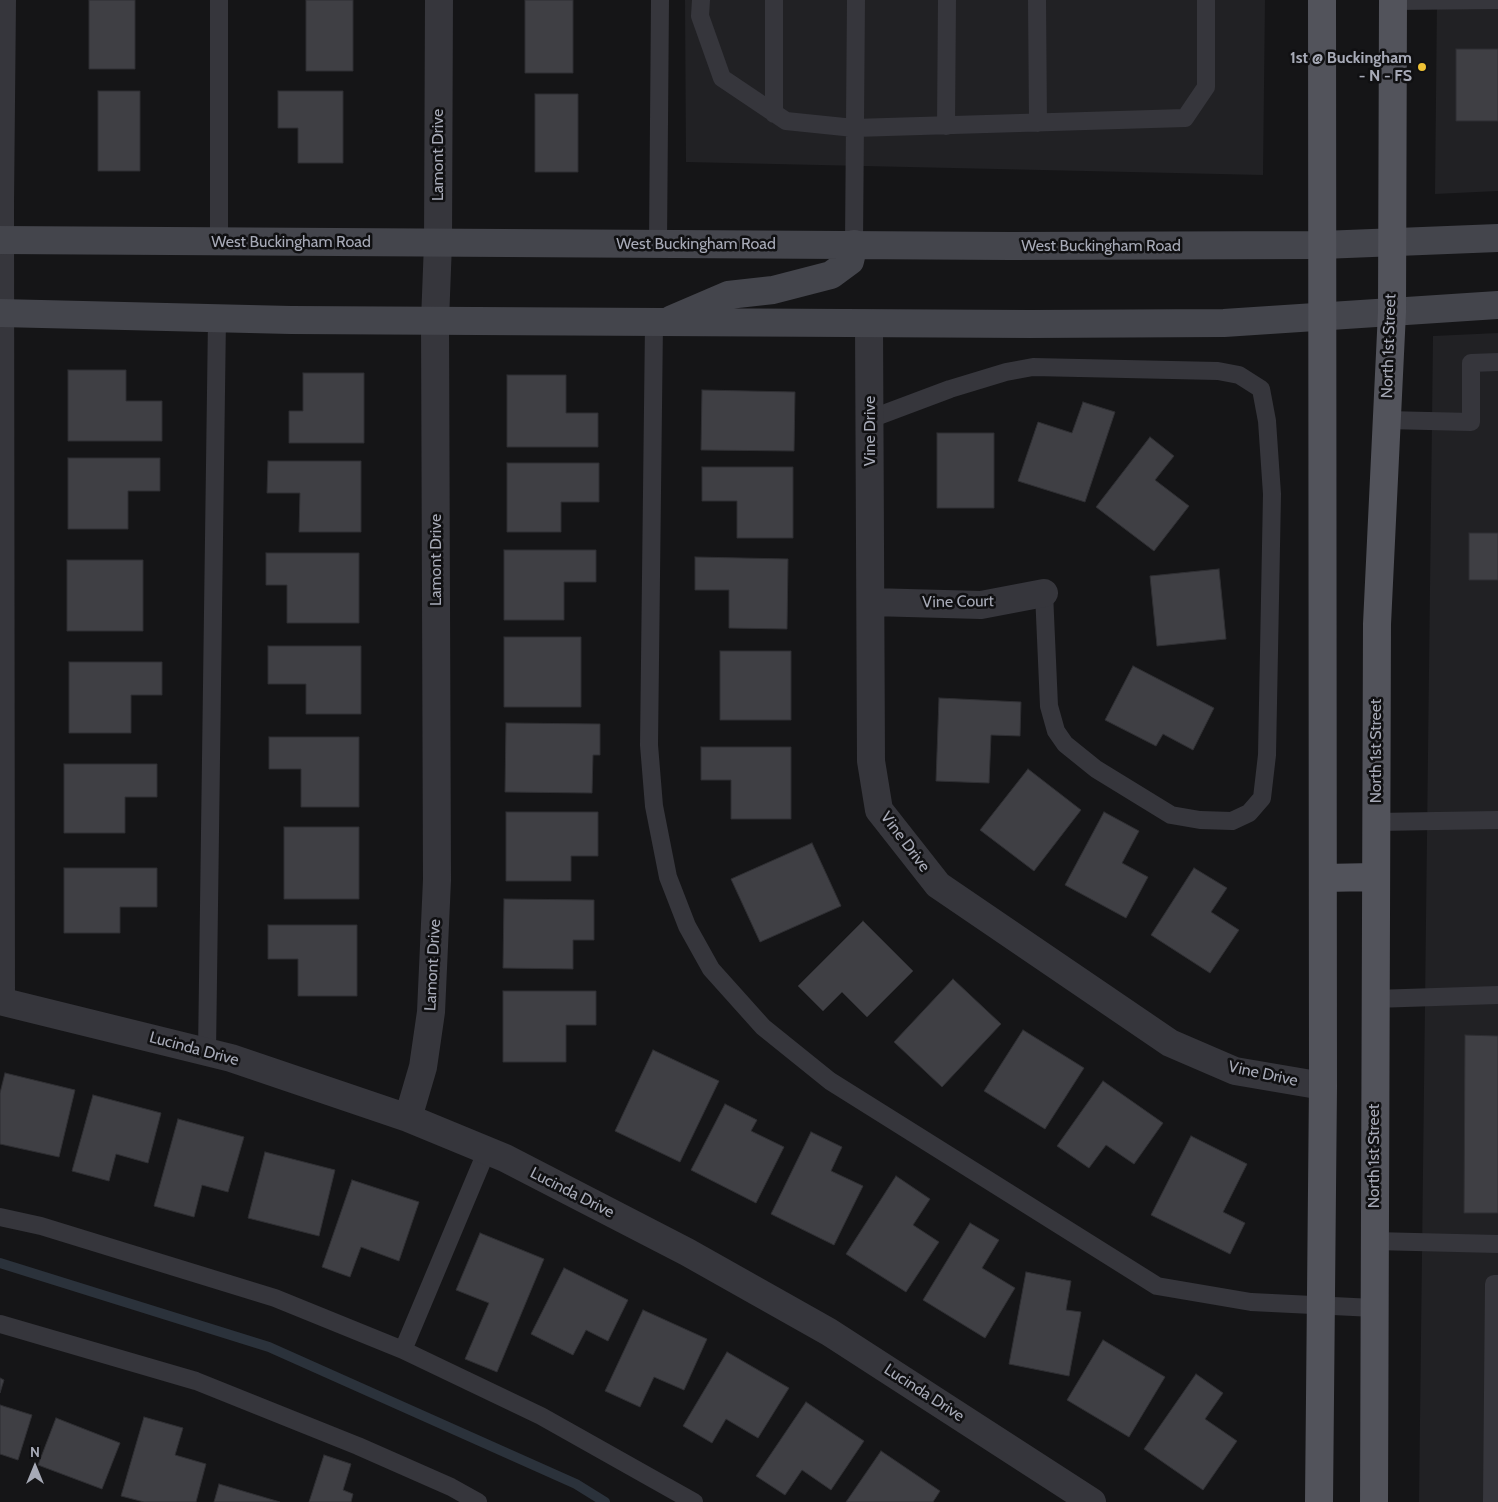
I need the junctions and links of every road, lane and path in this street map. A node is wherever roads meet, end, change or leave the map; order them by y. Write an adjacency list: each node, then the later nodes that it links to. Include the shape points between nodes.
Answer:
1 (2, 0): 19 (street)
2 (219, 0): 20 (lane)
3 (439, 0): 22 (street, Lamont Drive)
4 (660, 0): 23 (lane)
5 (701, 0): 14 (lane, via 700,16 722,78)
6 (774, 0): 14 (lane)
7 (856, 0): 17 (lane)
8 (947, 0): 16 (lane)
9 (1037, 0): 15 (lane)
10 (1206, 0): 15 (lane, via 1206,87 1185,118)
11 (1322, 0): 25 (main road)
12 (1393, 0): 13 (lane); 21 (main road, North 1st Street)
13 (1498, 0)
14 (774, 114): 17 (lane, via 786,122)
15 (1038, 122): 16 (lane)
16 (946, 126): 17 (lane)
17 (854, 128): 24 (lane)
18 (1498, 238): 21 (main road, West Buckingham Road)
19 (0, 240): 20 (main road, West Buckingham Road); 28 (street)
20 (218, 242): 22 (main road, West Buckingham Road)
21 (1392, 242): 25 (main road, West Buckingham Road); 27 (main road, North 1st Street)
22 (438, 243): 23 (main road, West Buckingham Road); 31 (street, Lamont Drive)
23 (658, 244): 24 (main road, West Buckingham Road)
24 (854, 244): 25 (main road, West Buckingham Road); 32 (main road, via 850,261 831,275 773,290 728,295)
25 (1322, 245): 29 (main road)
26 (1498, 306): 27 (main road)
27 (1392, 312): 29 (main road); 36 (main road, North 1st Street)
28 (0, 313): 30 (main road); 45 (street)
29 (1322, 316): 33 (main road, via 1224,323); 42 (main road)
30 (217, 318): 31 (main road); 46 (lane)
31 (435, 321): 32 (main road); 48 (street, Lamont Drive, via 437,880 431,1012 423,1067)
32 (658, 323): 33 (main road); 54 (lane, via 649,754 654,806 668,877 687,926 711,969 763,1027 830,1081 1157,1286 1252,1302)
33 (869, 325): 35 (street, Vine Drive)
34 (1498, 362): 36 (lane, via 1471,363 1471,422)
35 (870, 418): 37 (lane, via 950,389 1033,367 1218,371 1238,375 1261,389 1267,421 1272,494 1267,755 1262,798 1249,812 1232,821 1171,815 1096,769 1065,744 1056,731 1049,706); 38 (street, Vine Drive)
36 (1386, 420): 40 (main road, North 1st Street, via 1377,590)
37 (1044, 593): 38 (street, Vine Court, via 981,605)
38 (871, 602): 47 (street, Vine Drive, via 870,761 880,810 938,885 1170,1043 1234,1071)
39 (1498, 820): 40 (lane)
40 (1376, 822): 41 (main road, North 1st Street)
41 (1375, 877): 42 (main road); 44 (main road, North 1st Street)
42 (1323, 878): 47 (main road)
43 (1498, 995): 44 (lane)
44 (1374, 999): 51 (main road, North 1st Street)
45 (1, 1001): 46 (street, Lucinda Drive)
46 (207, 1052): 48 (street, Lucinda Drive)
47 (1323, 1086): 54 (main road)
48 (408, 1118): 49 (street, Lucinda Drive)
49 (487, 1150): 57 (lane); 60 (street, Lucinda Drive, via 687,1252 830,1332)
50 (0, 1217): 57 (lane, via 41,1226 275,1298)
51 (1374, 1242): 52 (lane); 55 (main road, North 1st Street)
52 (1498, 1244)
53 (1498, 1284): 63 (lane, via 1494,1284)
54 (1322, 1307): 55 (lane); 61 (main road)
55 (1374, 1308): 62 (main road, North 1st Street)
56 (0, 1324): 58 (lane, via 196,1381 358,1446)
57 (402, 1350): 59 (lane, via 541,1416)
58 (478, 1502)
59 (694, 1502)
60 (1092, 1502)
61 (1319, 1502)
62 (1374, 1502)
63 (1492, 1502)

